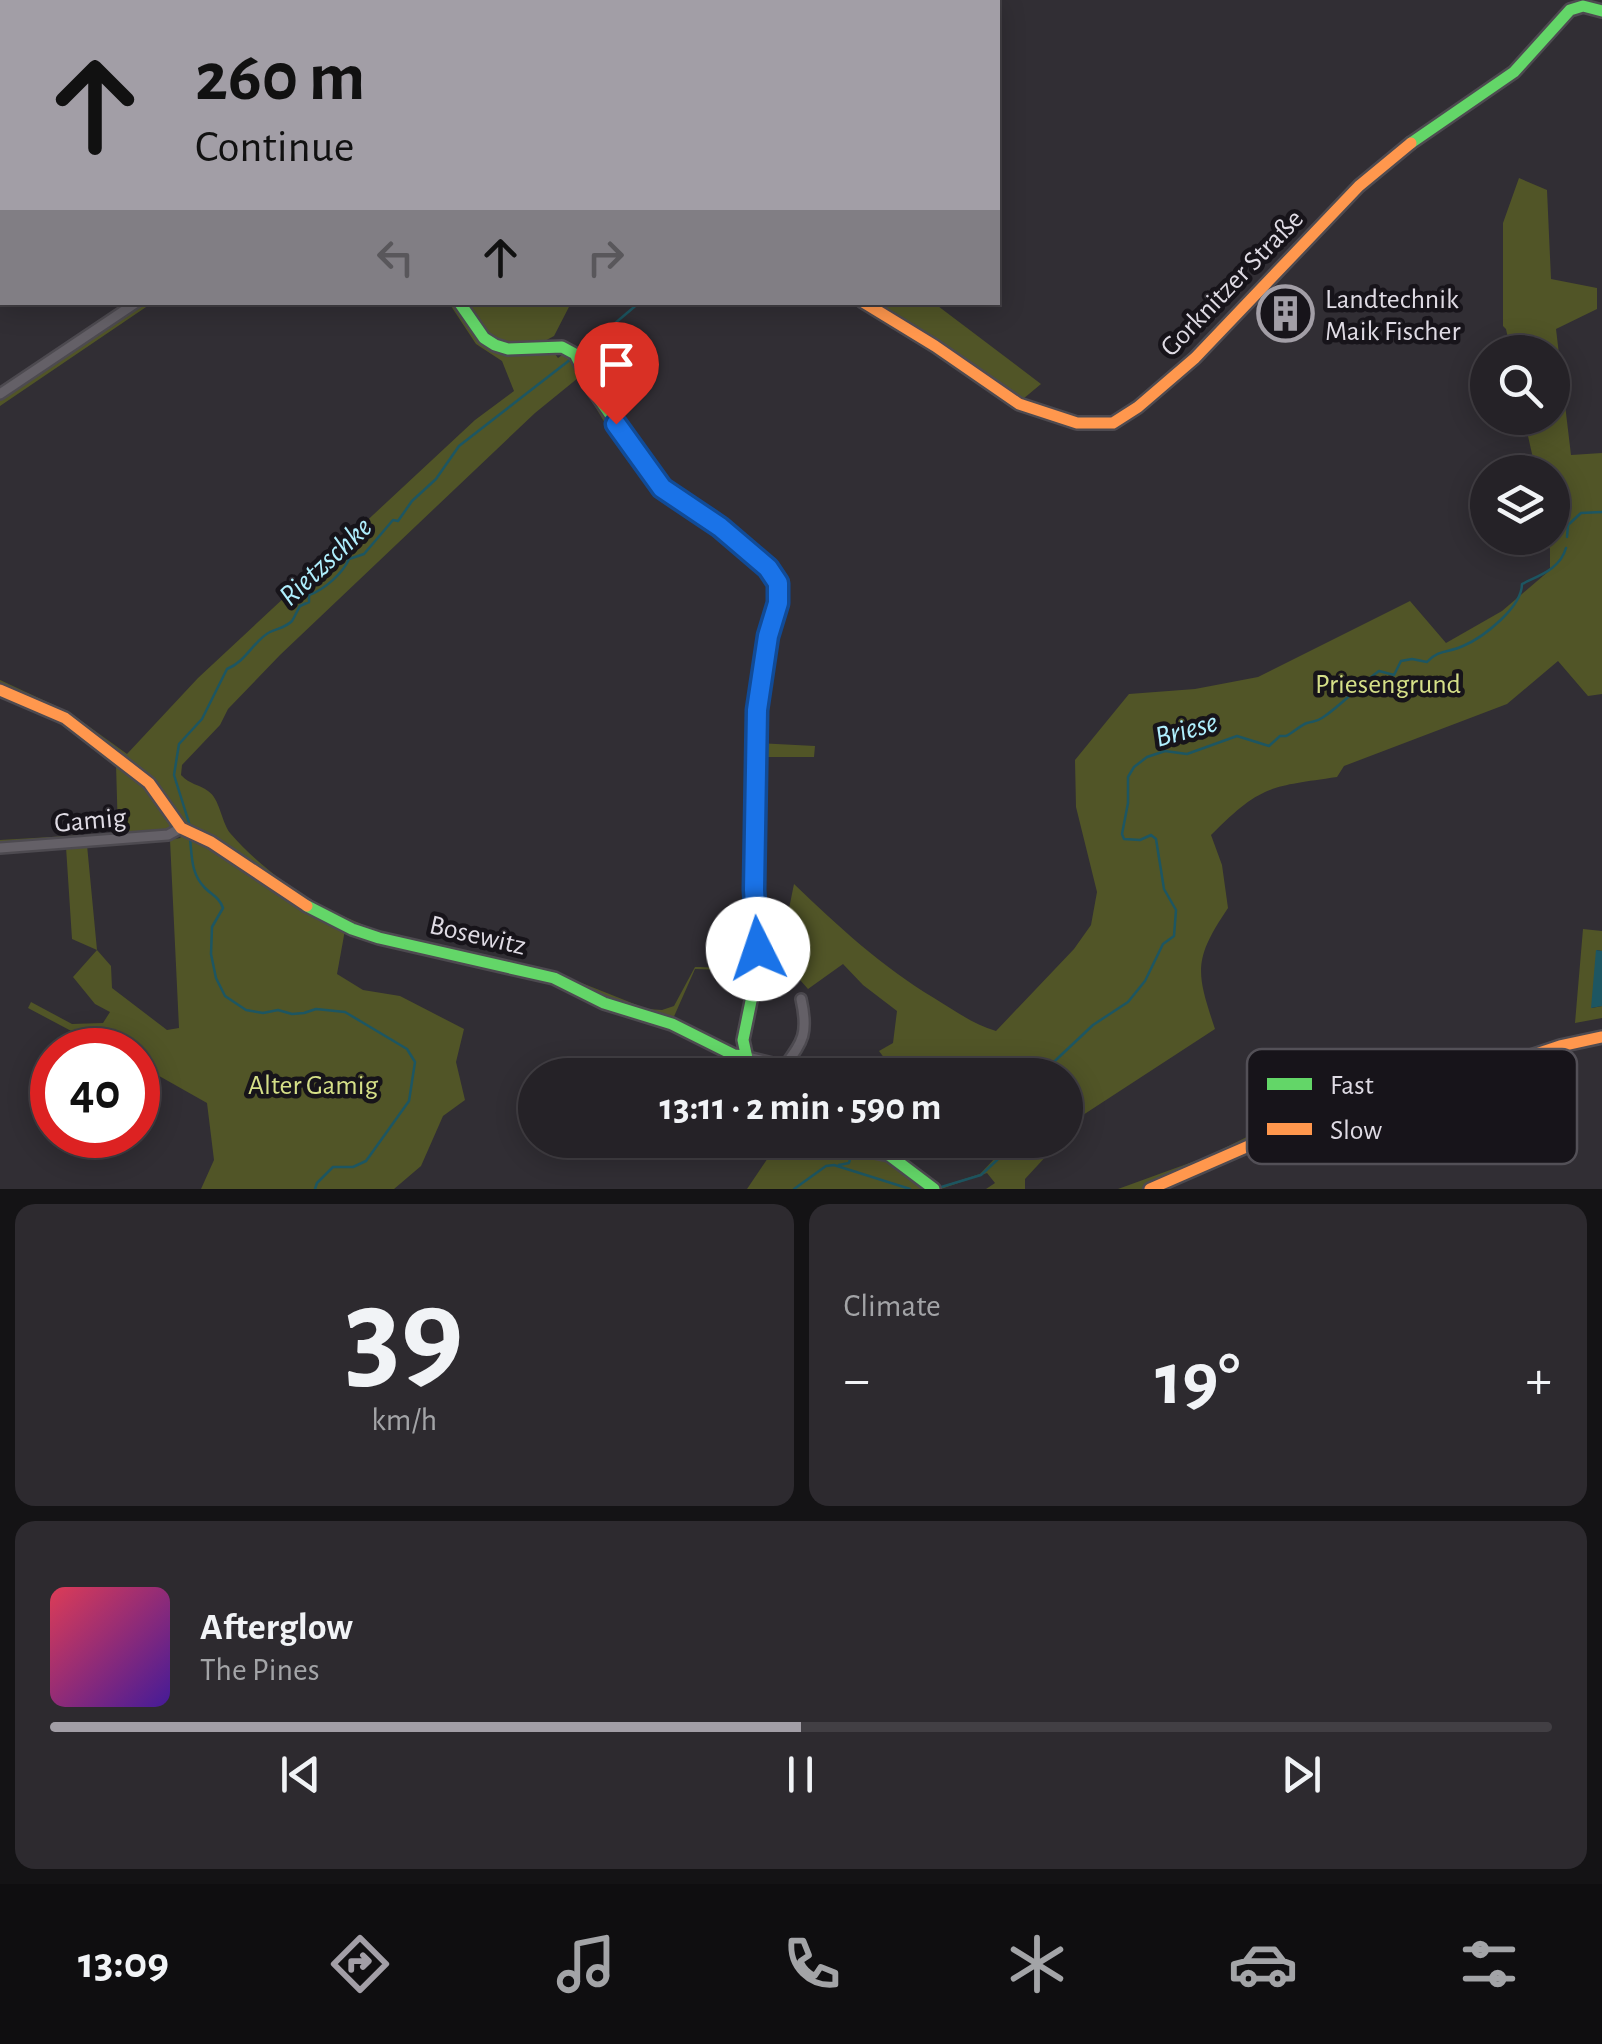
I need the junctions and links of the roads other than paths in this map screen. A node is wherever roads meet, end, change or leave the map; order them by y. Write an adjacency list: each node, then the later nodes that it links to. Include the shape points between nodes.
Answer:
1 (1602, 11): 4 (street, Gorknitzer Straße, via 1570,10 1514,72 1382,166 1195,358 1113,423 1076,423 1018,404)
2 (134, 305): 5 (street)
3 (461, 305): 12 (street, via 496,346 562,347 575,354 662,488 775,576 778,603 759,686 759,962)
4 (869, 305)
5 (0, 394)
6 (0, 690): 7 (street, via 65,718 131,767)
7 (181, 828): 8 (street, Gamig, via 168,835); 12 (street, Bosewitz, via 352,930 554,978)
8 (0, 848)
9 (801, 999): 14 (street, Bosewitz, via 805,1034)
10 (1602, 1037): 11 (street)
11 (1551, 1049)
12 (744, 1056): 13 (street, Bosewitz)
13 (749, 1058)
14 (789, 1058)
15 (1247, 1147): 18 (street)
16 (893, 1158): 17 (street)
17 (934, 1189)
18 (1150, 1189)

